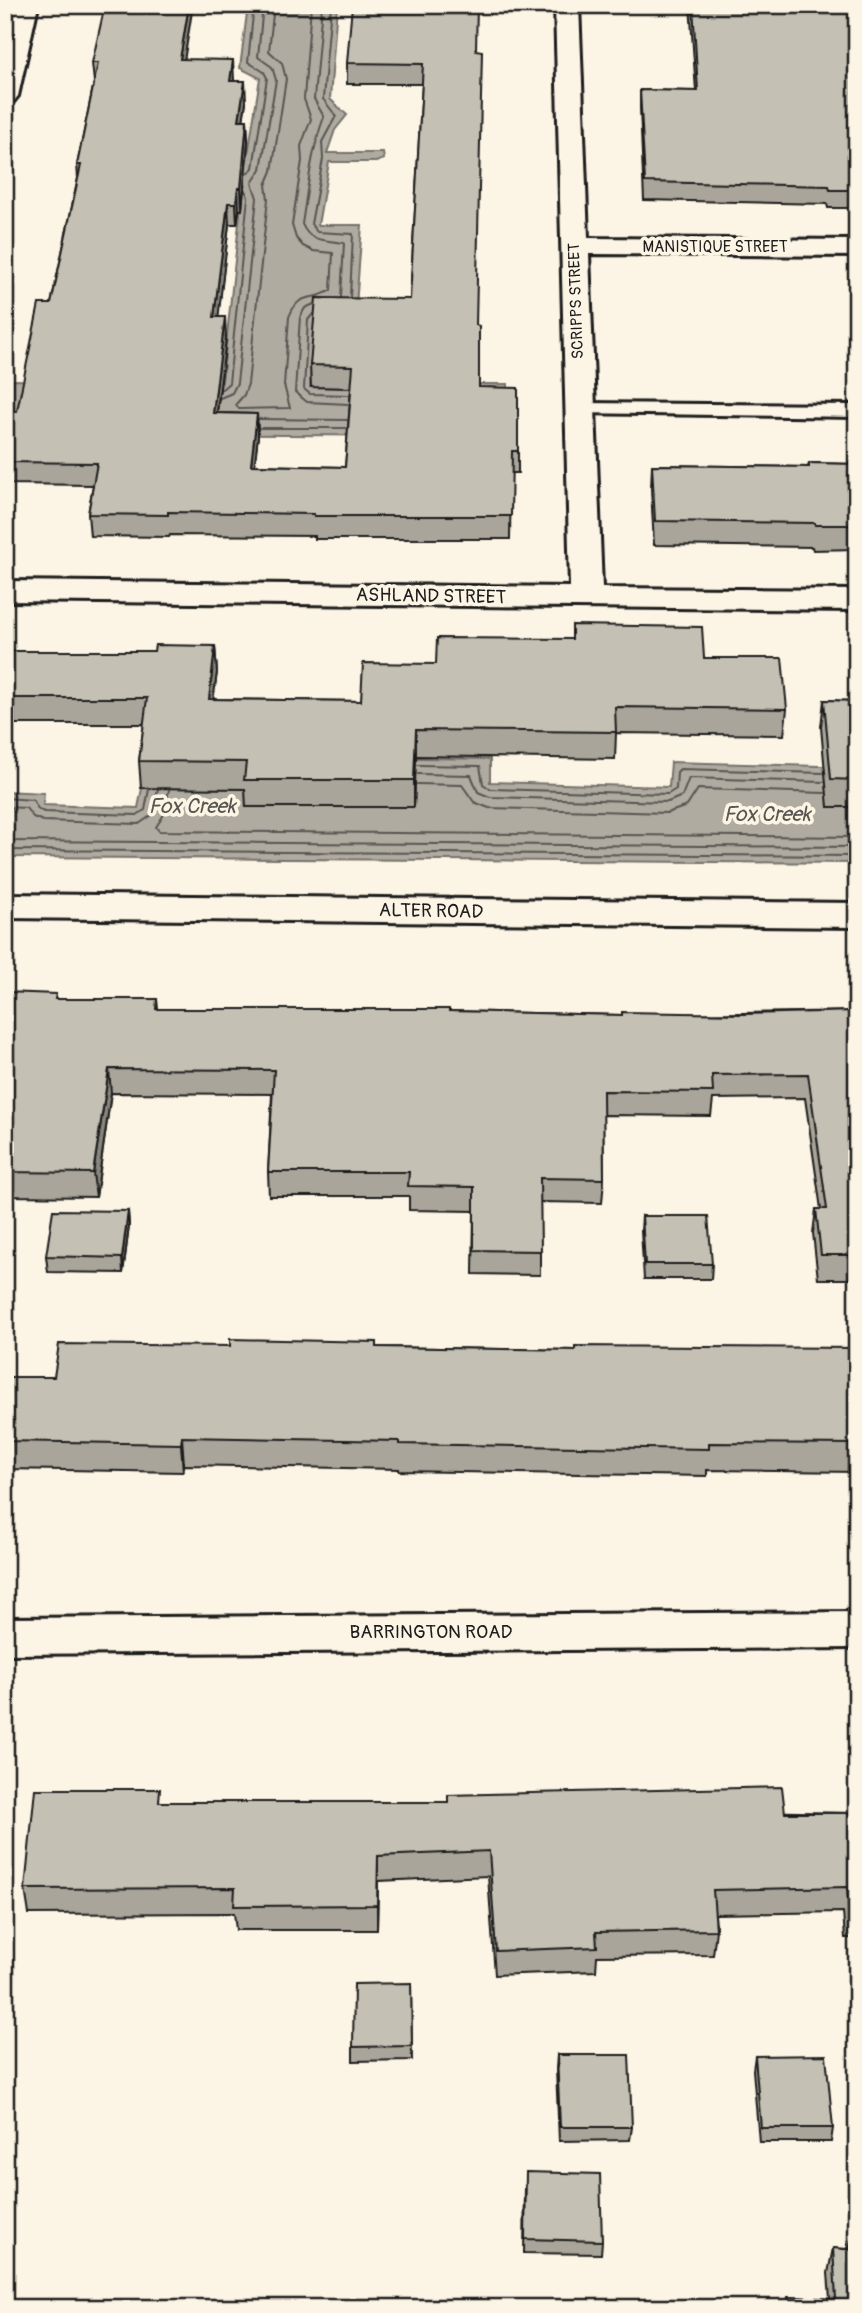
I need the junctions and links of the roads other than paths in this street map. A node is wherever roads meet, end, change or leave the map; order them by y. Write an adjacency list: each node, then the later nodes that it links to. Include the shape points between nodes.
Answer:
1 (26, 5): 3 (street)
2 (567, 5): 4 (street, SCRIPPS STREET)
3 (5, 96)
4 (574, 246): 5 (street, MANISTIQUE STREET); 6 (street, SCRIPPS STREET)
5 (857, 248)
6 (580, 409): 7 (lane); 9 (street, SCRIPPS STREET)
7 (857, 411)
8 (5, 591): 9 (street, ASHLAND STREET)
9 (586, 597): 10 (street, ASHLAND STREET)
10 (857, 600)
11 (5, 906): 12 (street, ALTER ROAD)
12 (857, 915)
13 (857, 1630): 14 (street, BARRINGTON ROAD)
14 (5, 1636)

